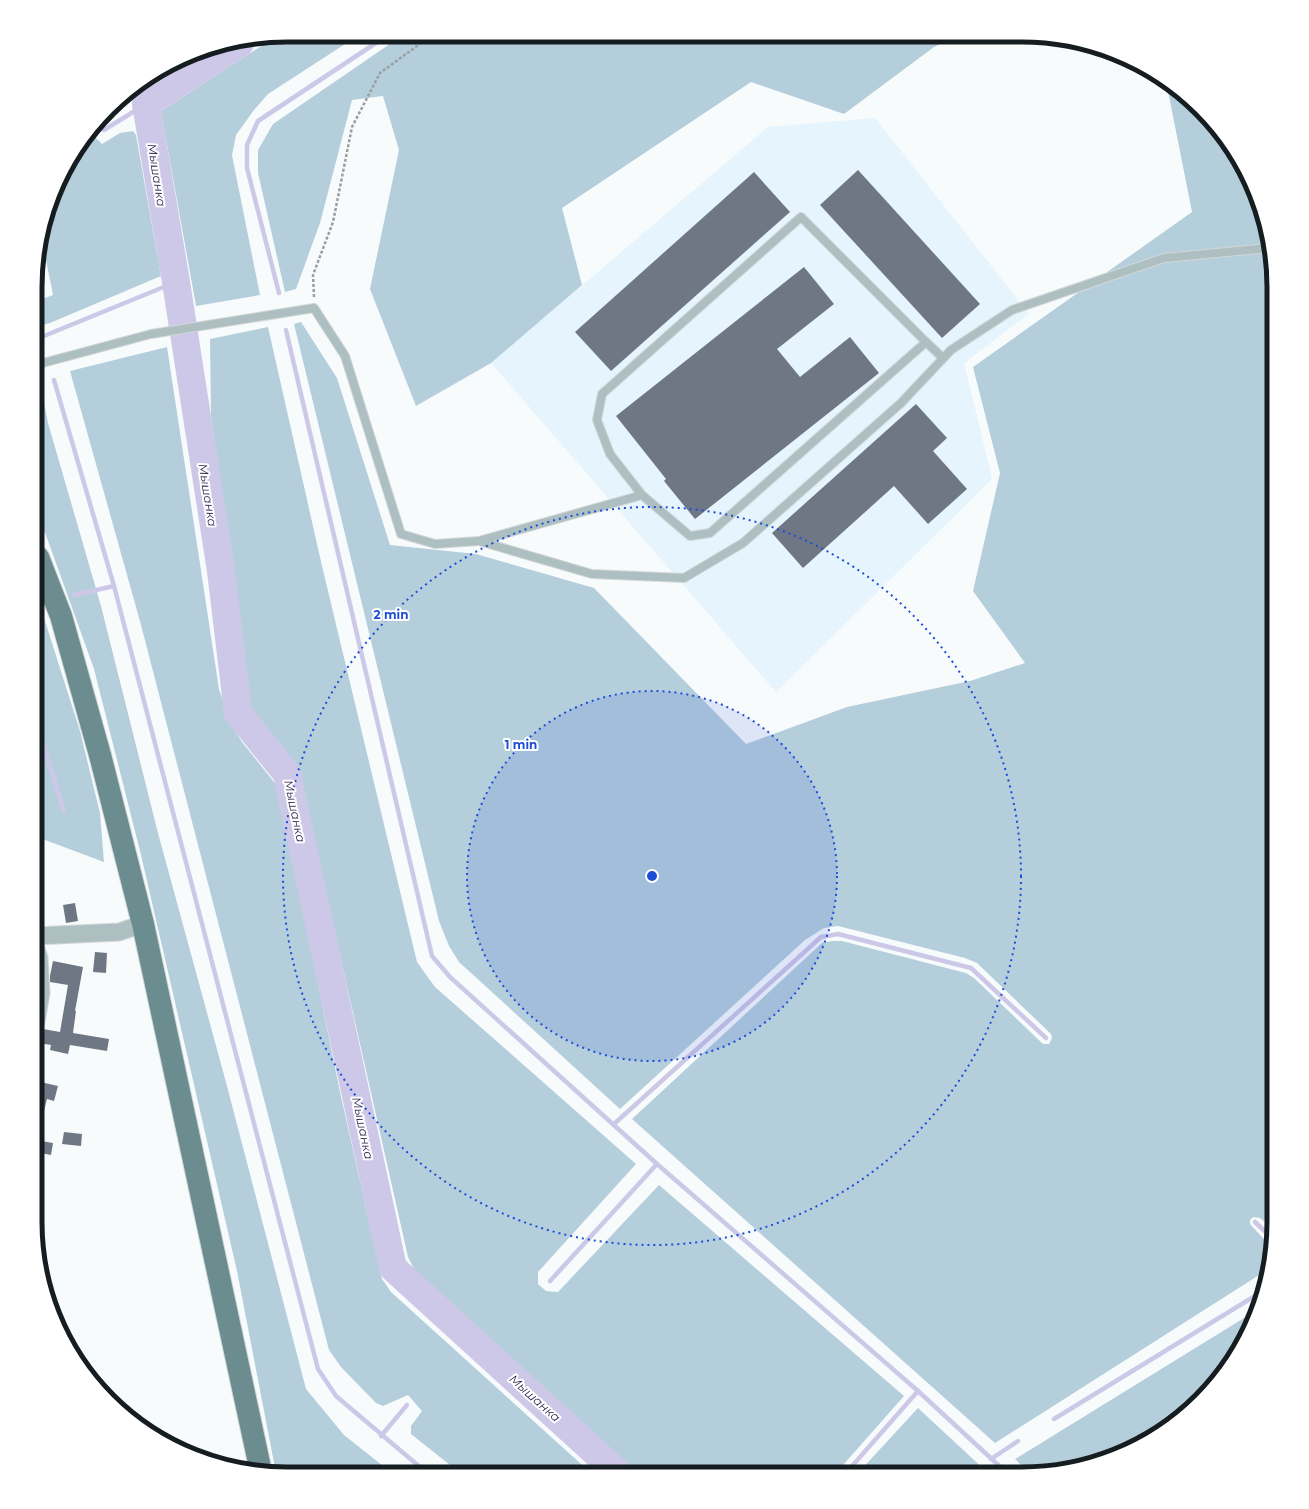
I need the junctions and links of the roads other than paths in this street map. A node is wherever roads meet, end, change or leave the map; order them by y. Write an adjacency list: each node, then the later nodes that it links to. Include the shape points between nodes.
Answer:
1 (1264, 248): 3 (lane, via 1164,258 1026,305 1012,310)
2 (926, 342): 3 (lane); 5 (lane, via 710,533 690,536); 5 (lane, via 801,217 602,394 597,420 610,454)
3 (943, 358): 6 (lane, via 901,404 743,543 684,578 592,574)
4 (42, 363): 6 (lane, via 151,334 314,308 345,356 400,534 435,544)
5 (642, 495): 6 (lane)
6 (479, 541)
7 (42, 568): 8 (main road, via 65,631)
8 (143, 924): 9 (street, via 119,932); 10 (main road)
9 (42, 936)
10 (260, 1465)

